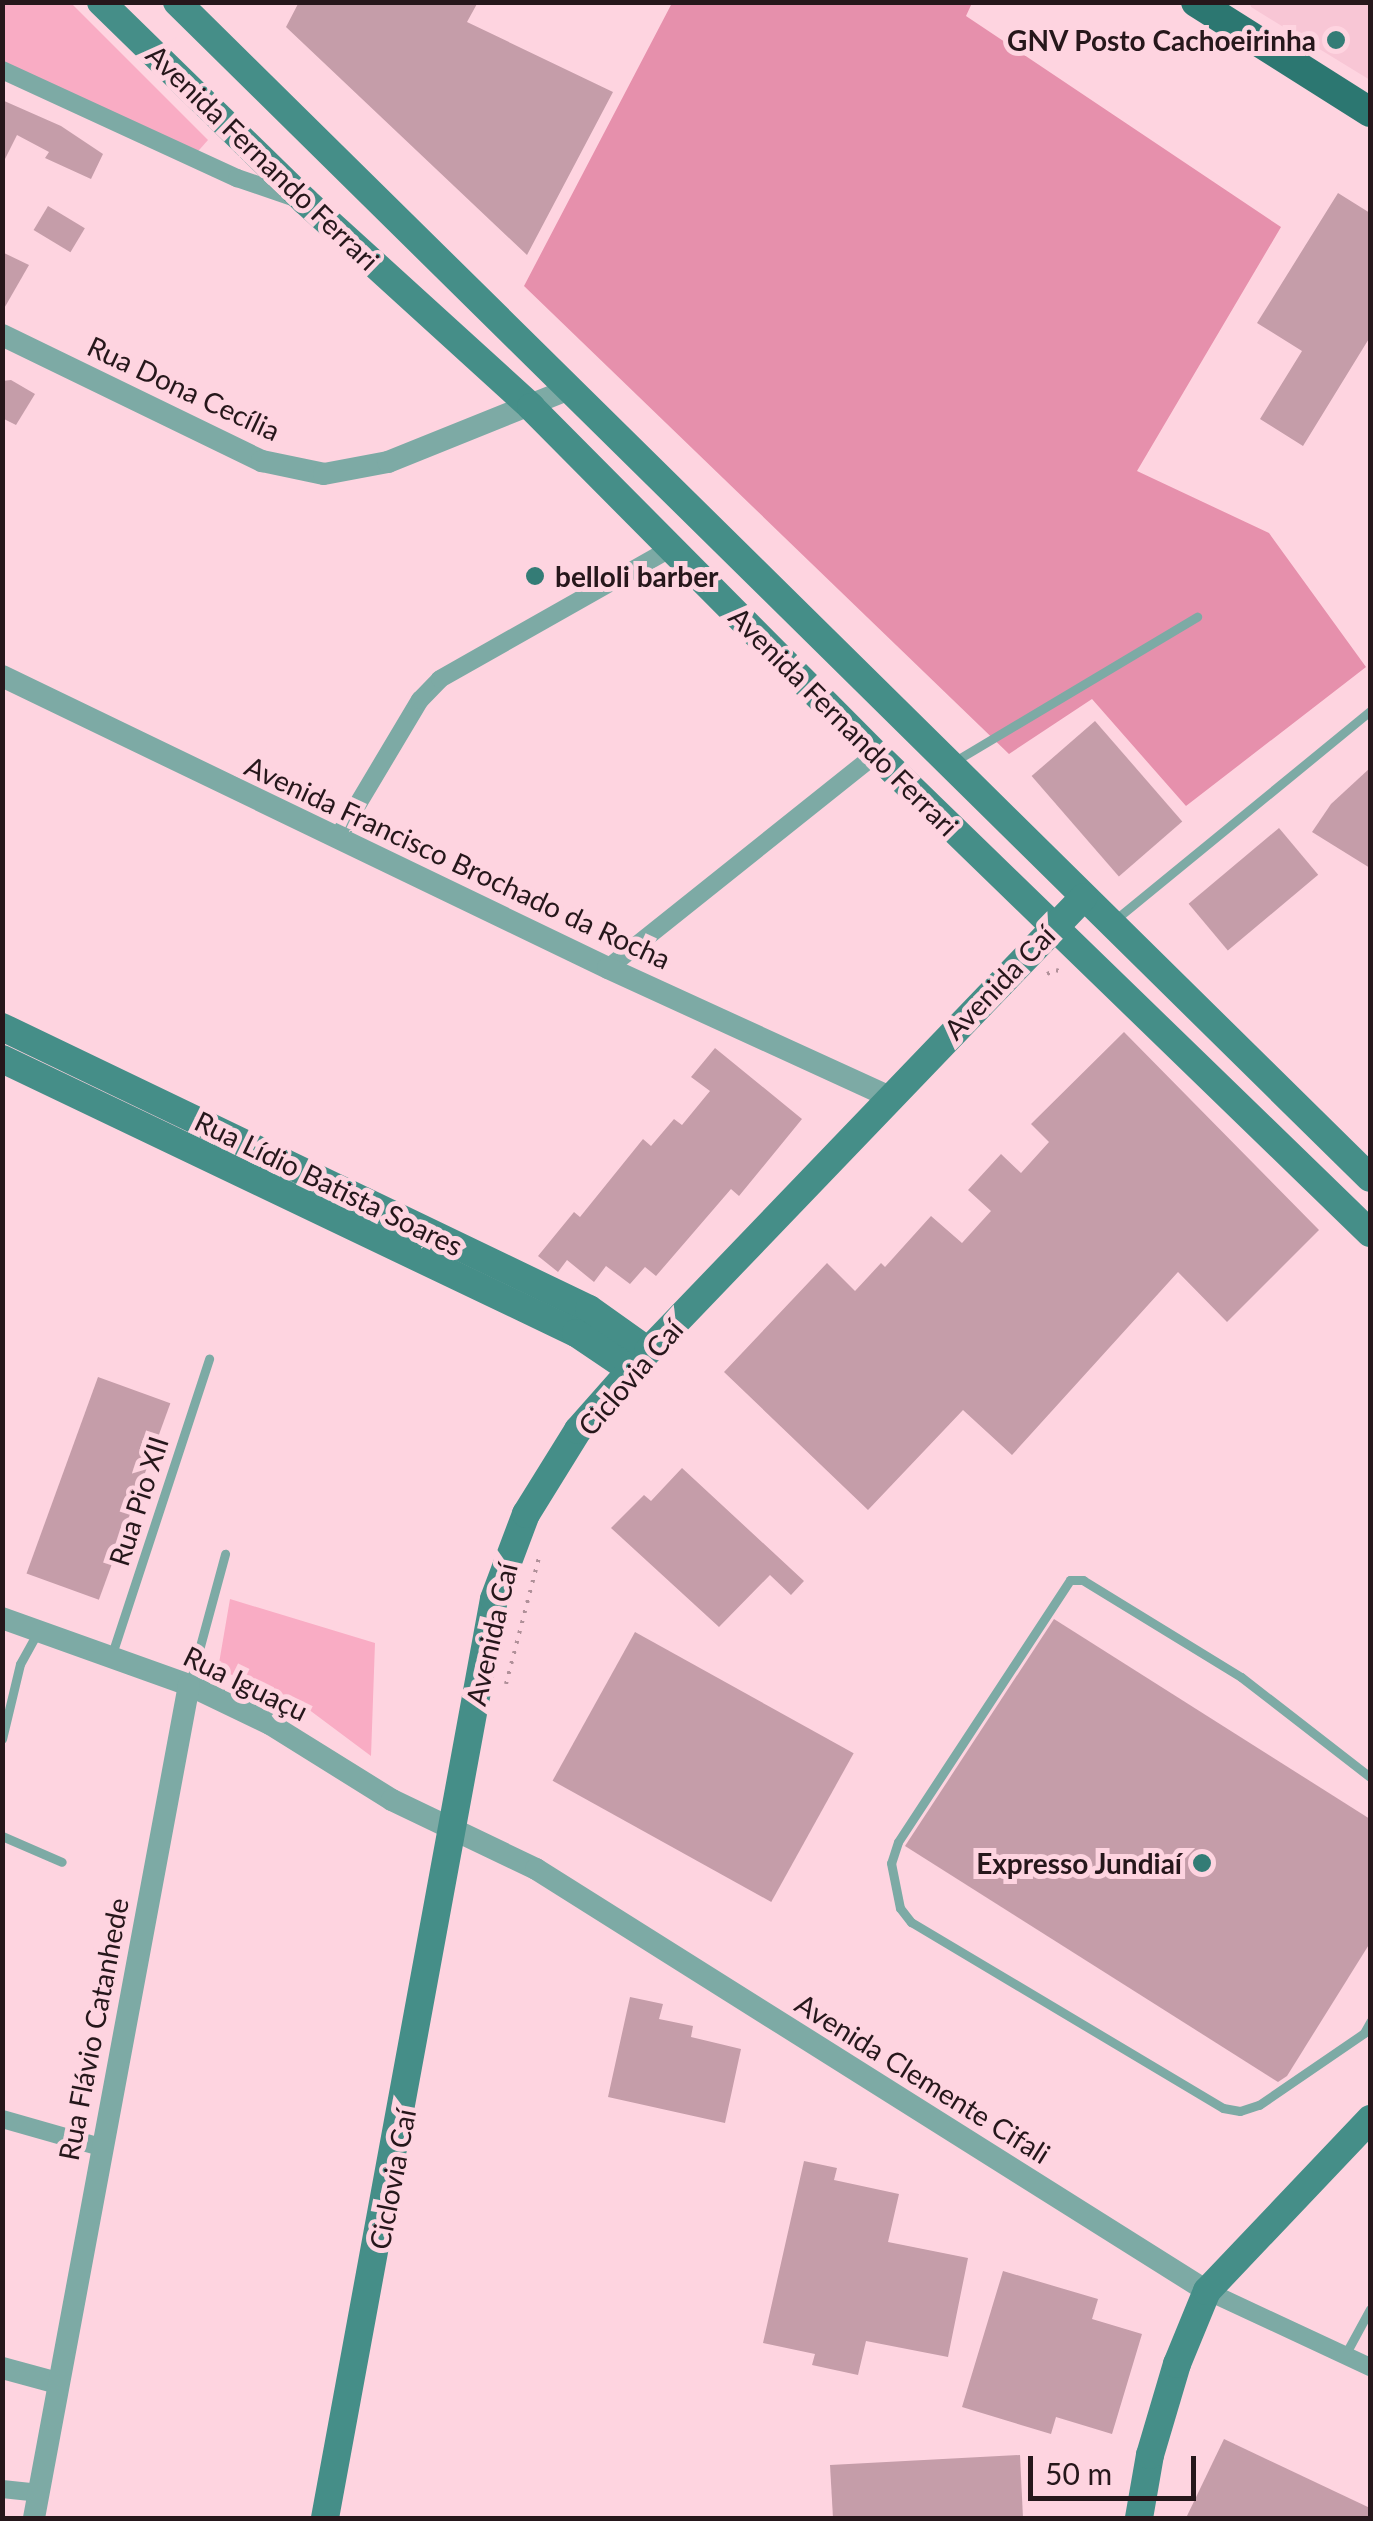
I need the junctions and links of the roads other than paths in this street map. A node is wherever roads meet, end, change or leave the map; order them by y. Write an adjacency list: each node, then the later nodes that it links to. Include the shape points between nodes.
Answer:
1 (102, 2): 6 (main road, Avenida Fernando Ferrari)
2 (176, 2): 8 (main road, Avenida Fernando Ferrari)
3 (1199, 3): 5 (main road)
4 (2, 70): 6 (street, via 237,178)
5 (1370, 112)
6 (305, 201): 9 (main road, Avenida Fernando Ferrari)
7 (2, 335): 9 (street, Rua Dona Cecília, via 262,461 324,474 388,462)
8 (570, 389): 9 (street, Rua Dona Cecília); 15 (main road, Avenida Fernando Ferrari)
9 (531, 407): 10 (main road, Avenida Fernando Ferrari)
10 (670, 549): 14 (main road, Avenida Fernando Ferrari); 16 (street, via 440,679 420,700)
11 (1197, 617): 15 (lane)
12 (2, 676): 16 (street, Avenida Francisco Brochado da Rocha)
13 (1370, 711): 18 (lane)
14 (876, 754): 19 (main road, Avenida Fernando Ferrari); 20 (street)
15 (952, 762): 17 (main road, Avenida Fernando Ferrari)
16 (337, 839): 20 (street, Avenida Francisco Brochado da Rocha)
17 (1084, 897): 18 (main road, Avenida Fernando Ferrari); 19 (main road, Avenida Caí)
18 (1110, 924): 26 (main road, Avenida Fernando Ferrari)
19 (1052, 926): 23 (main road, Avenida Caí); 27 (main road, Avenida Fernando Ferrari)
20 (608, 968): 23 (street, Avenida Francisco Brochado da Rocha)
21 (2, 1026): 24 (main road, Rua Lídio Batista Soares)
22 (2, 1059): 25 (main road, Rua Lídio Batista Soares)
23 (890, 1097): 30 (main road, Avenida Caí)
24 (154, 1099): 25 (main road); 28 (main road, Rua Lídio Batista Soares)
25 (143, 1126): 28 (main road, Rua Lídio Batista Soares)
26 (1370, 1178)
27 (1367, 1220)
28 (486, 1275): 30 (main road, Rua Lídio Batista Soares, via 589,1310)
29 (209, 1359): 34 (lane, Rua Pio XII)
30 (640, 1361): 38 (main road, Avenida Caí, via 549,1472 506,1560)
31 (226, 1554): 35 (lane, Rua Flávio Catanhede)
32 (2, 1618): 33 (street, Rua Iguaçu)
33 (38, 1630): 34 (street, Rua Iguaçu); 36 (lane, via 20,1664)
34 (111, 1657): 35 (street, Rua Iguaçu)
35 (190, 1685): 38 (street, Rua Iguaçu, via 270,1724 392,1800); 45 (street, Rua Flávio Catanhede)
36 (2, 1740)
37 (1370, 1778): 42 (lane, via 1242,1677 1083,1580 1070,1580 891,1862 900,1908 911,1922 1223,2108 1240,2112 1260,2105)
38 (451, 1826): 46 (street, Avenida Clemente Cifali, via 536,1869); 55 (main road, Avenida Caí)
39 (2, 1836): 40 (lane)
40 (62, 1862)
41 (1370, 2022): 42 (lane)
42 (1367, 2033)
43 (1370, 2119): 46 (main road)
44 (2, 2120): 45 (street)
45 (100, 2147): 51 (street, Rua Flávio Catanhede)
46 (1208, 2291): 48 (street, Avenida Clemente Cifali); 56 (main road, via 1172,2382)
47 (1370, 2309): 48 (lane)
48 (1345, 2355): 49 (street, Avenida Clemente Cifali)
49 (1370, 2367)
50 (2, 2368): 51 (street)
51 (58, 2383): 53 (street, Rua Flávio Catanhede)
52 (2, 2488): 53 (street)
53 (38, 2493): 54 (street, Rua Flávio Catanhede)
54 (34, 2518)
55 (325, 2518)
56 (1139, 2518)

